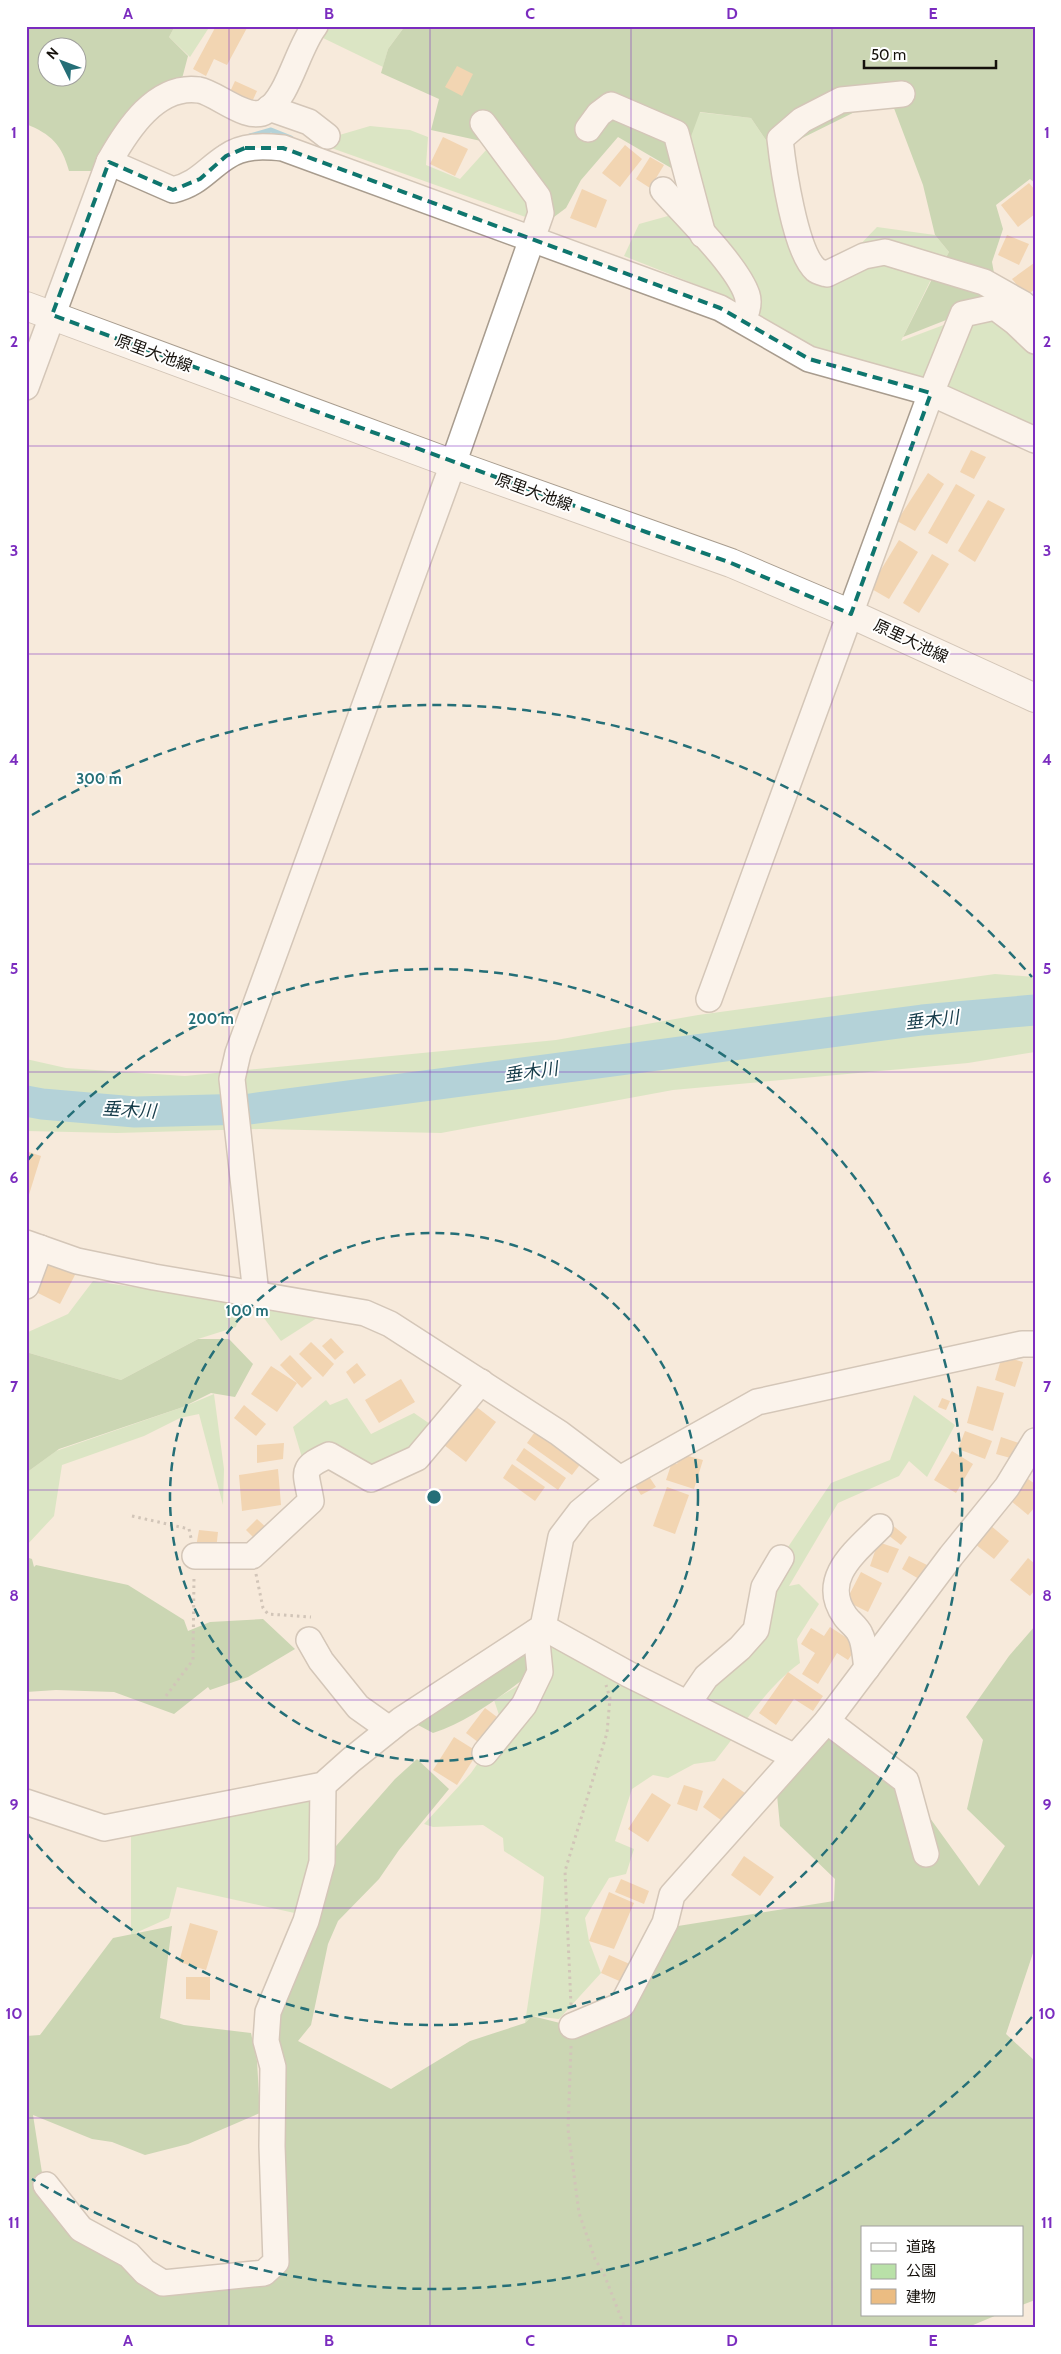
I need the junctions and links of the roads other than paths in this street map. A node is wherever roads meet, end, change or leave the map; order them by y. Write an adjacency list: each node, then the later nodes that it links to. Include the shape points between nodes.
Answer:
1 (315, 26): 3 (street, via 277,100)
2 (902, 94): 12 (street, via 842,100 802,120 780,139 786,190 805,254 816,270 827,274 864,256 885,252 984,282)
3 (269, 108): 6 (street, via 309,122); 7 (street, via 265,112 250,114 201,90 182,89 145,111 125,133)
4 (483, 123): 10 (street, via 538,197 541,213)
5 (588, 129): 9 (street, via 611,104 676,133)
6 (327, 136)
7 (109, 162): 10 (street, via 173,190 200,179 226,156 245,148 283,148); 13 (street)
8 (664, 190): 9 (street)
9 (703, 236): 14 (street, via 736,272 747,295 748,309)
10 (534, 240): 14 (street, via 720,308); 19 (street)
11 (26, 306): 13 (main road, 原里大池線)
12 (1035, 314)
13 (52, 315): 16 (street); 19 (main road, 原里大池線)
14 (743, 320): 17 (street, via 809,359)
15 (1035, 341): 17 (street, via 995,307 963,314)
16 (26, 387)
17 (931, 393): 18 (street); 20 (street)
18 (1035, 440)
19 (453, 464): 20 (main road, 原里大池線, via 731,563); 25 (street, via 238,1053 232,1079)
20 (851, 614): 21 (main road, 原里大池線); 22 (street)
21 (1035, 698)
22 (709, 999)
23 (33, 1246): 24 (street); 25 (street, via 77,1261)
24 (26, 1286)
25 (256, 1294): 27 (street, via 364,1313 390,1324)
26 (1035, 1344): 29 (street, via 1022,1344 757,1402)
27 (481, 1382): 29 (street, via 559,1433); 31 (street, via 417,1458 371,1479 329,1455 310,1464 306,1471 311,1501 252,1556)
28 (1035, 1440): 35 (street, via 1007,1487)
29 (620, 1479): 34 (street, via 580,1512 561,1537)
30 (880, 1527): 35 (street, via 850,1558 837,1579 835,1596 845,1616 860,1633)
31 (195, 1556)
32 (782, 1558): 36 (street, via 764,1587 756,1630 706,1677)
33 (310, 1629): 38 (street, via 321,1662 358,1707)
34 (540, 1630): 36 (street); 38 (street); 39 (street, via 540,1672 524,1705)
35 (867, 1668): 37 (street)
36 (689, 1702): 40 (street)
37 (827, 1721): 40 (street); 43 (street, via 906,1781)
38 (389, 1729): 41 (street)
39 (485, 1753)
40 (794, 1756): 44 (street, via 672,1895 665,1923 622,2005)
41 (323, 1785): 42 (street, via 104,1828); 45 (street, via 322,1862 306,1921 268,2012 266,2041 273,2067 276,2262 264,2273 163,2283 145,2272 129,2255 81,2229)
42 (26, 1802)
43 (926, 1854)
44 (572, 2026)
45 (46, 2185)

